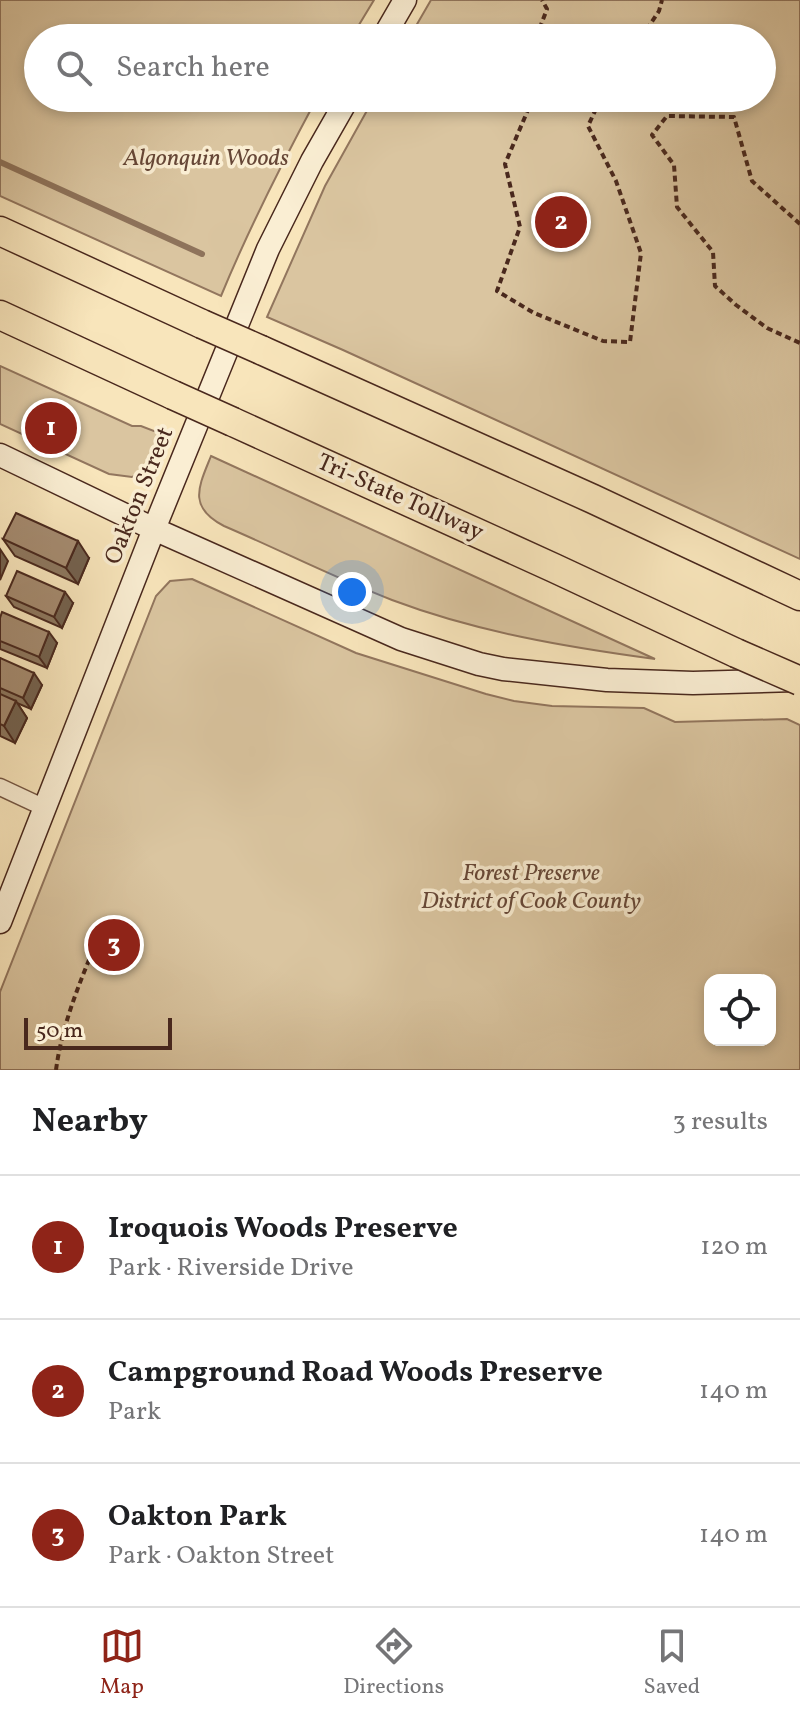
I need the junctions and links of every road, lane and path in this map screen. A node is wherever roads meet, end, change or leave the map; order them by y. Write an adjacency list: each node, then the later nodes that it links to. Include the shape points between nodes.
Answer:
1 (405, 0): 4 (main road)
2 (542, 0): 5 (path, via 547,9)
3 (662, 0): 6 (path)
4 (391, 24)
5 (541, 24)
6 (650, 24)
7 (340, 112): 15 (main road, Oakton Street, via 268,249)
8 (527, 112): 9 (path, via 505,164 520,227 497,291 534,313 603,341 630,342 641,253 616,181 588,126)
9 (594, 112)
10 (800, 224): 13 (path, via 752,181 734,117 667,116 652,135 674,165 677,207 713,252 715,286 767,328)
11 (0, 231): 16 (highway, bridge)
12 (0, 315): 17 (highway, Tri-State Tollway, bridge)
13 (800, 343)
14 (0, 455): 15 (main road)
15 (154, 529): 17 (main road, via 401,639 479,664 622,680); 19 (main road, Oakton Street)
16 (800, 596)
17 (800, 680)
18 (0, 787): 19 (street)
19 (45, 808): 21 (main road, Oakton Street)
20 (106, 919): 22 (path, via 74,996)
21 (0, 922)
22 (56, 1070)

